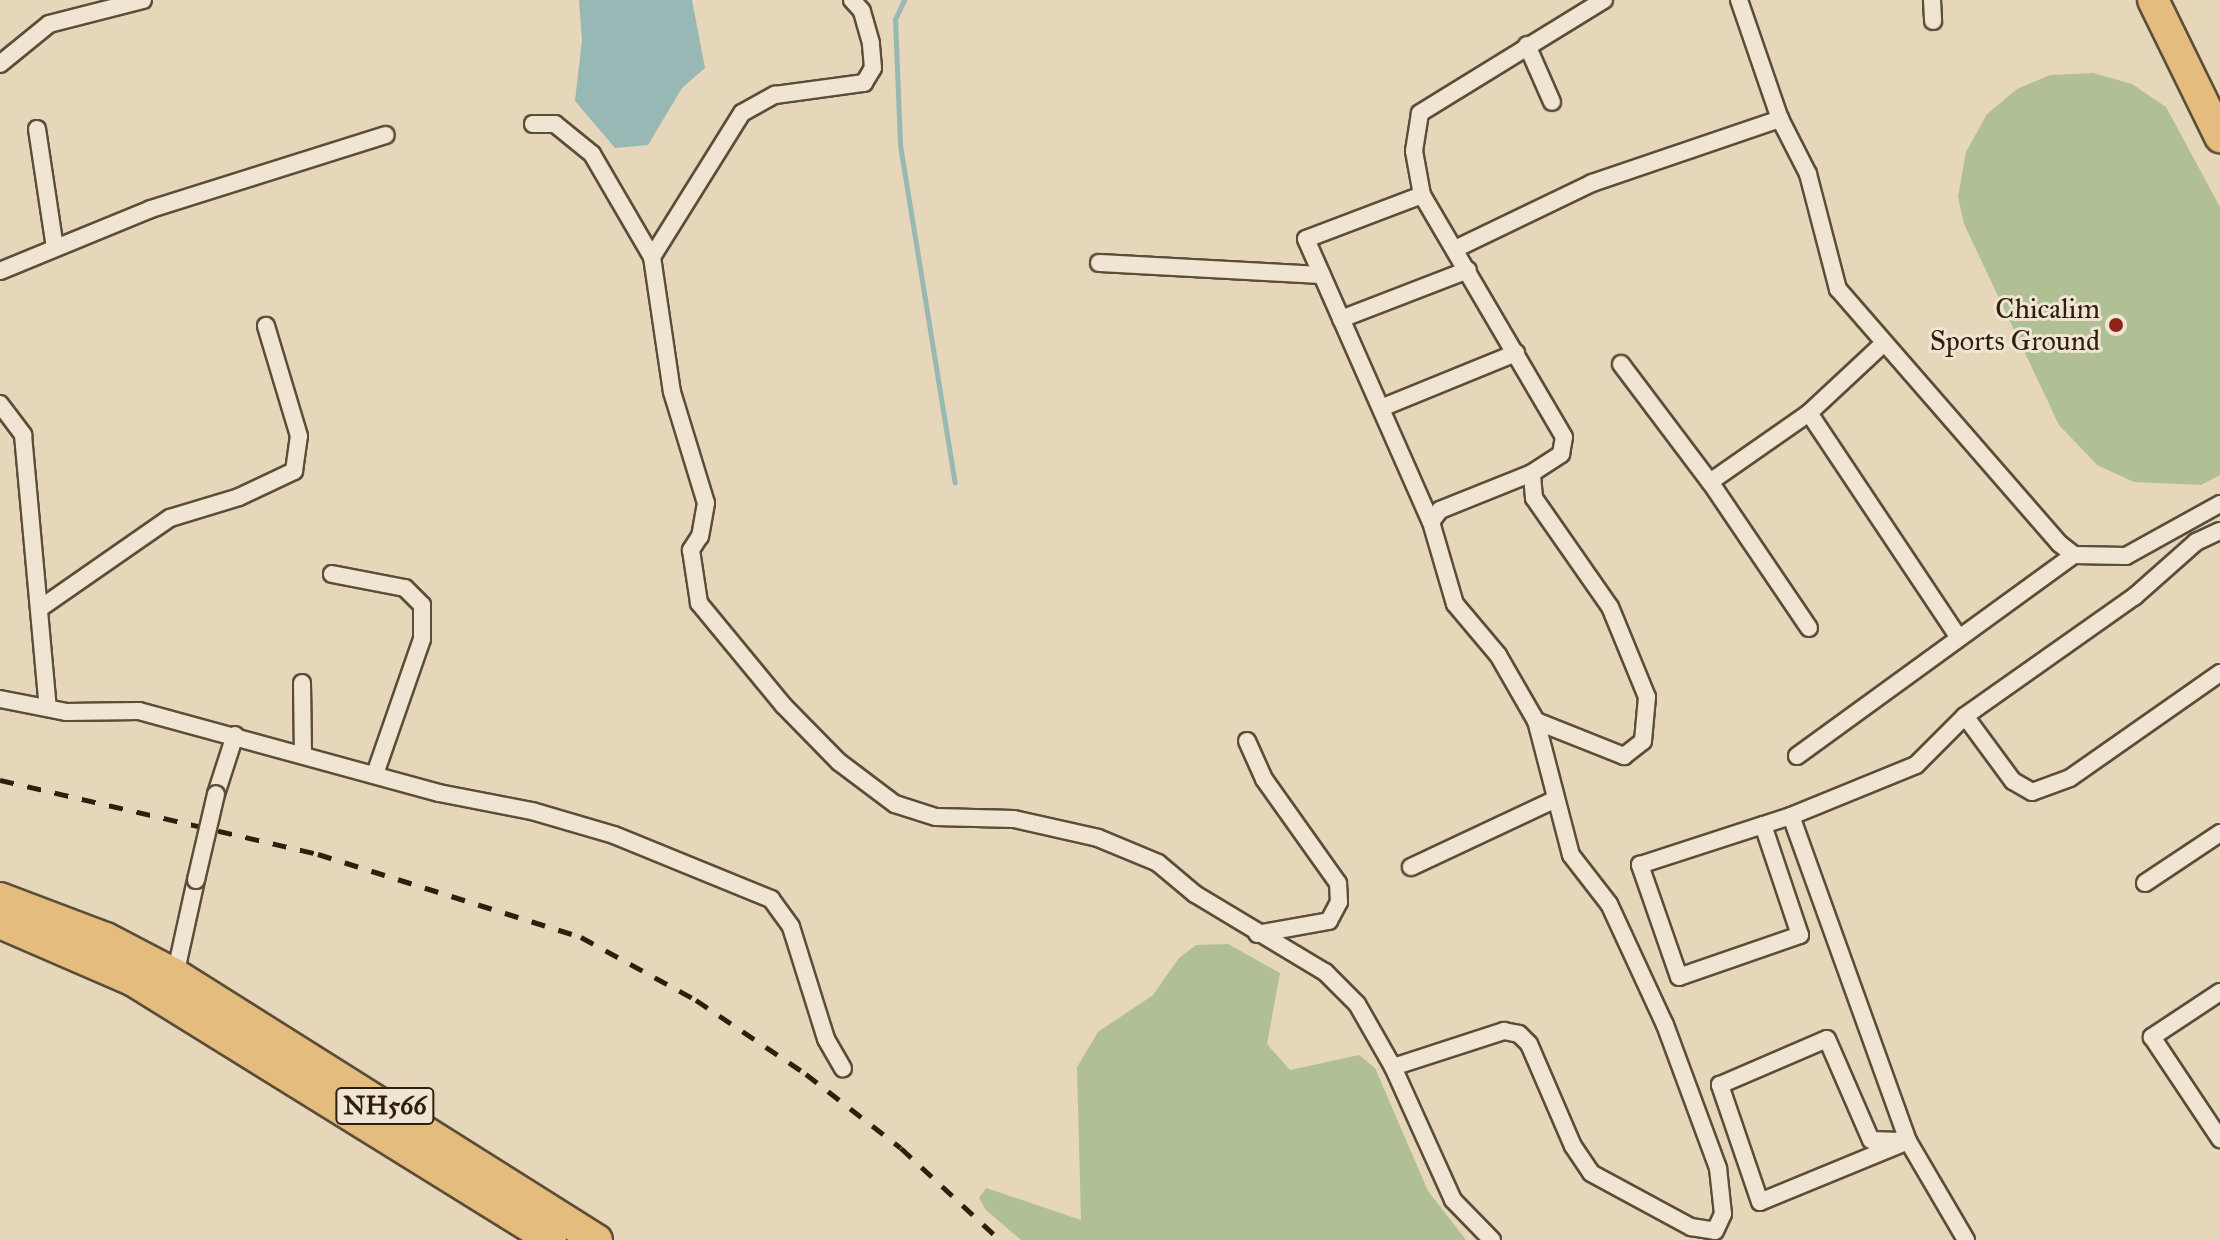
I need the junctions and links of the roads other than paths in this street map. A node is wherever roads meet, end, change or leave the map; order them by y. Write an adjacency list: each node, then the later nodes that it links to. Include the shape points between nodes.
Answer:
1 (143, 0): 10 (street, via 49,24)
2 (852, 0): 21 (street, via 862,11 871,43 873,68 864,83 775,95 742,113)
3 (1604, 0): 9 (street)
4 (1739, 0): 13 (street)
5 (1932, 0): 8 (street)
6 (2153, 0): 17 (highway)
7 (2169, 0): 12 (highway)
8 (1933, 21)
9 (1527, 45): 11 (street); 18 (street, via 1420,113 1414,151)
10 (0, 64)
11 (1552, 102)
12 (2220, 103)
13 (1780, 119): 20 (street, via 1592,183); 28 (street, via 1808,174 1838,289)
14 (533, 124): 21 (street, via 555,124 592,154)
15 (37, 129): 19 (street)
16 (386, 135): 19 (street, via 151,209)
17 (2220, 137)
18 (1422, 195): 20 (street); 25 (street, via 1306,239)
19 (55, 248): 24 (street)
20 (1455, 249): 23 (street)
21 (652, 257): 63 (street, via 672,392 706,503 700,536 691,550 699,603 783,705 839,762 895,804 936,817 1014,819 1098,838 1158,863)
22 (1099, 263): 25 (street)
23 (1468, 270): 26 (street); 29 (street)
24 (0, 271)
25 (1322, 275): 26 (street)
26 (1341, 319): 32 (street)
27 (266, 326): 41 (street, via 299,436 294,471 239,497 170,518)
28 (1883, 344): 33 (street); 39 (street)
29 (1516, 353): 32 (street); 34 (street, via 1564,437 1561,454)
30 (1621, 364): 35 (street)
31 (0, 404): 41 (street, via 23,435)
32 (1381, 408): 37 (street)
33 (1809, 413): 35 (street); 43 (street)
34 (1532, 473): 37 (street, via 1440,510); 49 (street, via 1534,498 1610,607 1647,697 1643,741 1624,756)
35 (1710, 482): 42 (street)
36 (2220, 504): 39 (street, via 2126,556)
37 (1431, 522): 49 (street, via 1455,604 1498,655)
38 (2220, 531): 48 (street, via 2196,542 2134,597)
39 (2074, 555): 43 (street)
40 (332, 574): 54 (street, via 405,588 422,605 422,639)
41 (39, 609): 47 (street)
42 (1809, 628)
43 (1959, 638): 53 (street)
44 (2220, 673): 48 (street, via 2070,778 2032,792 2013,781)
45 (302, 683): 52 (street)
46 (0, 699): 47 (street)
47 (48, 708): 50 (street, via 139,711)
48 (1965, 716): 56 (street, via 1916,765)
49 (1536, 721): 55 (street)
50 (235, 735): 52 (street); 64 (street, bridge)
51 (1247, 741): 63 (street, via 1264,779 1338,883 1339,902 1329,921)
52 (303, 754): 54 (street)
53 (1797, 756)
54 (375, 774): 68 (street, via 614,835 771,899 791,927 826,1039)
55 (1554, 800): 59 (street); 67 (street, via 1571,855 1609,904 1688,1082 1718,1168 1723,1214 1715,1231 1691,1227 1591,1173 1573,1146 1529,1044 1519,1034 1504,1031)
56 (1791, 816): 57 (street); 70 (street)
57 (1763, 825): 57 (street, via 1640,865 1679,977 1800,935)
58 (2220, 833): 60 (street)
59 (1411, 867)
60 (2145, 883)
61 (0, 898): 64 (highway, NH566, via 106,938)
62 (0, 923): 66 (highway, NH566, via 68,949)
63 (1257, 934): 67 (street, via 1325,972 1357,1004)
64 (173, 973): 66 (street); 72 (highway, NH566)
65 (2220, 992): 69 (street, via 2152,1037)
66 (178, 1008): 71 (highway, NH566)
67 (1393, 1067): 73 (street, via 1453,1200)
68 (843, 1069)
69 (2220, 1139)
70 (1908, 1141): 70 (street, via 1871,1140 1827,1039 1720,1085 1760,1202); 74 (street)
71 (551, 1240)
72 (597, 1240)
73 (1492, 1240)
74 (1966, 1240)

